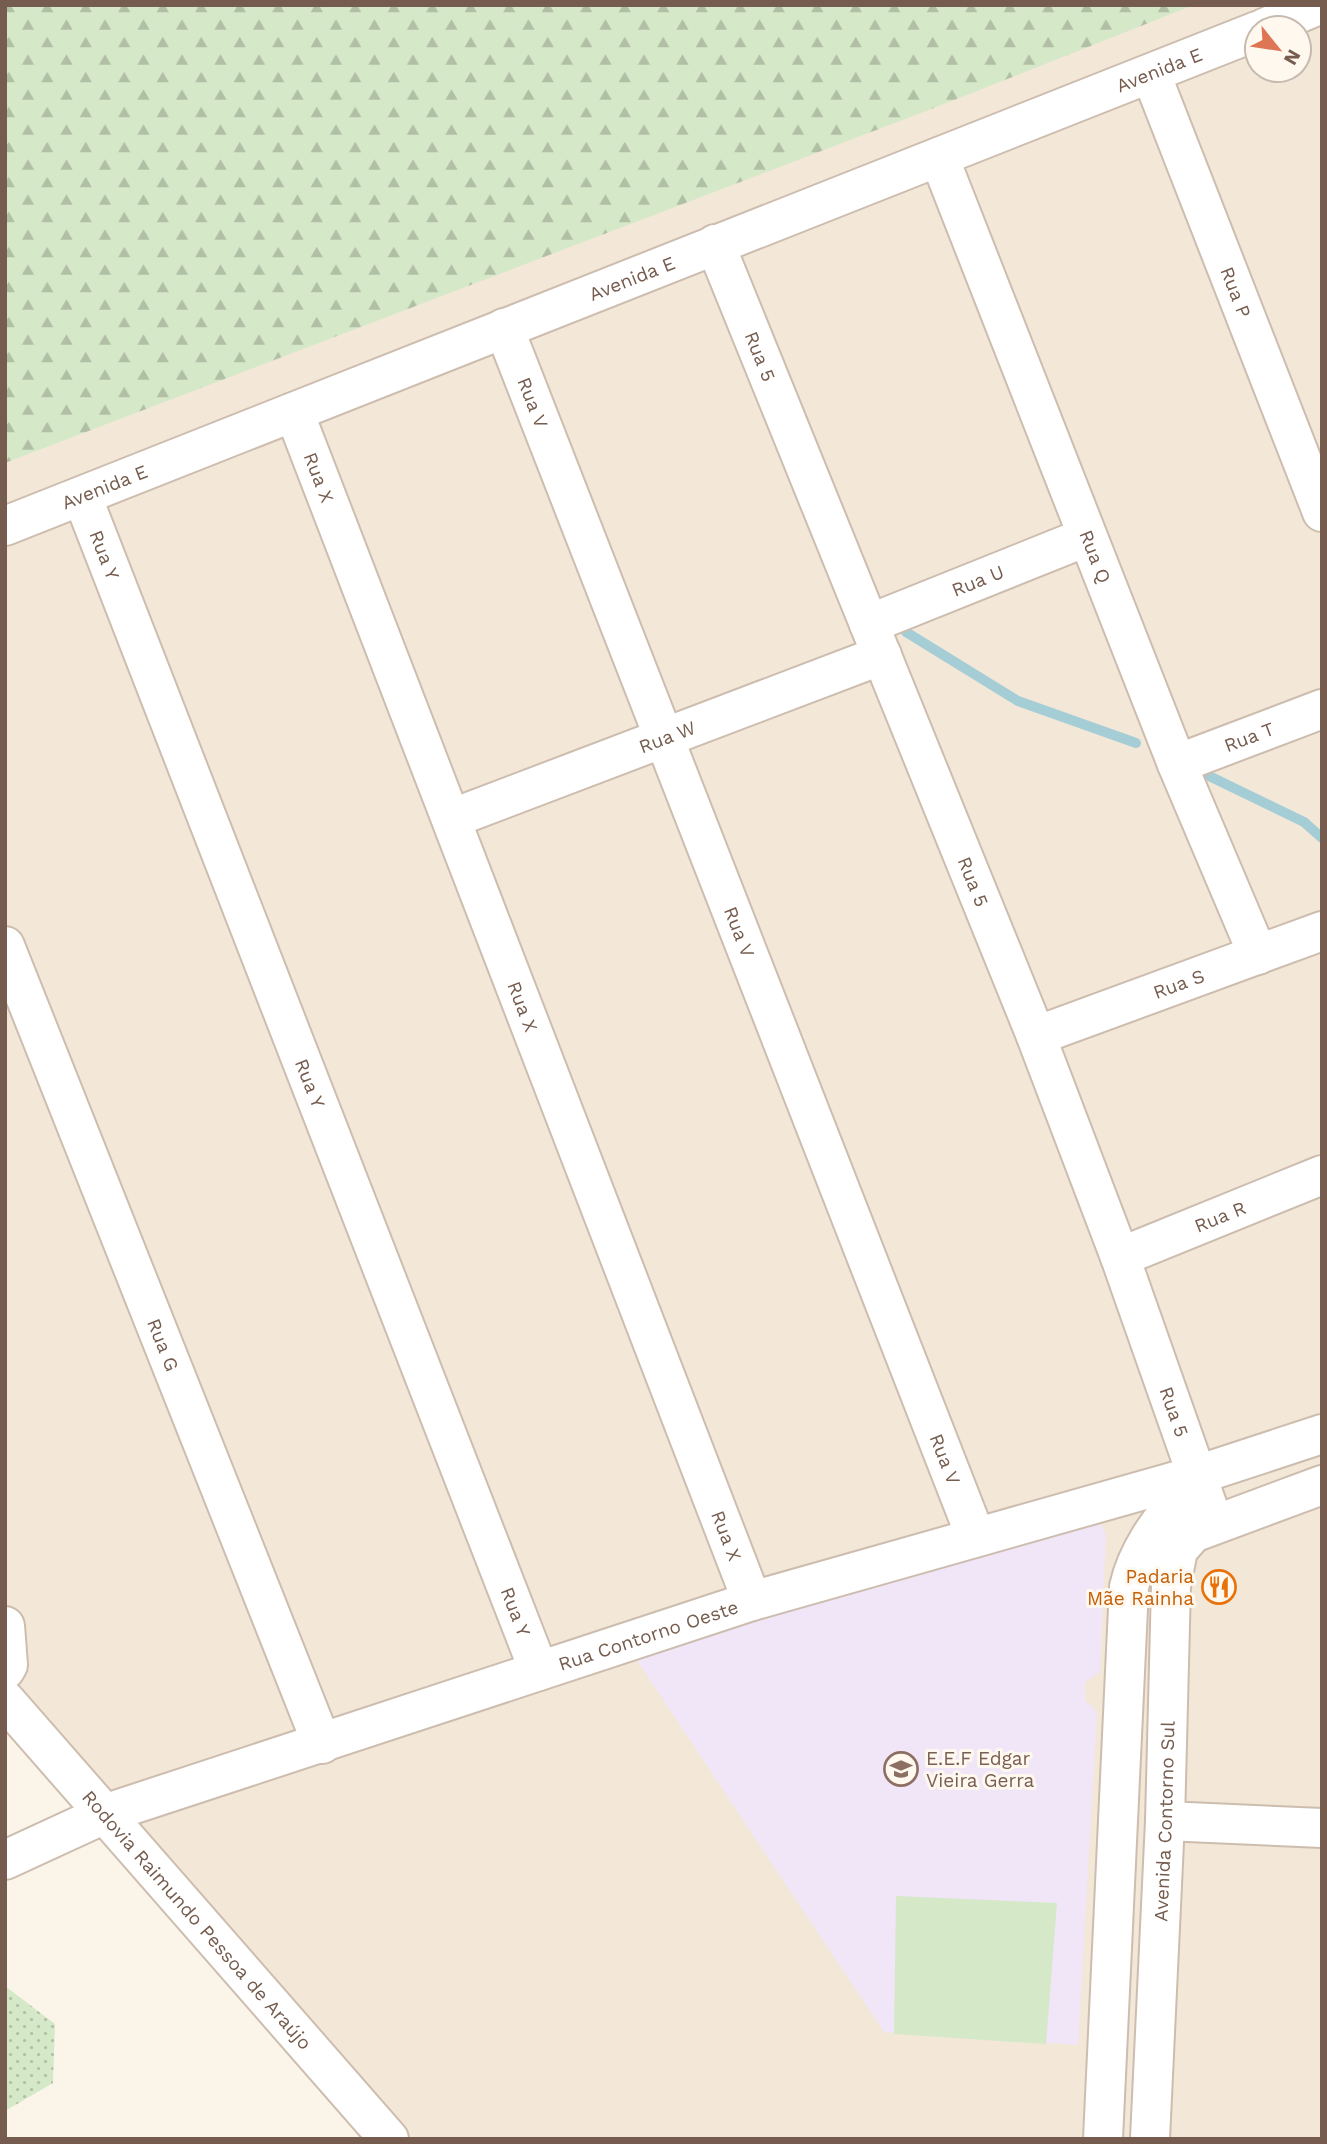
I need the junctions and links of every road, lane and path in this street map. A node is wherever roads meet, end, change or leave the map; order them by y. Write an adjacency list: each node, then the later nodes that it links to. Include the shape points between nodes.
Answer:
1 (1319, 5): 2 (street)
2 (1297, 14)
3 (1243, 37): 4 (street, Avenida E)
4 (1151, 74): 5 (street, Avenida E); 10 (street, Rua P)
5 (939, 157): 6 (street, Avenida E); 12 (street, Rua Q)
6 (715, 244): 7 (street, Avenida E); 13 (street, Rua 5)
7 (504, 328): 8 (street, Avenida E); 15 (street, Rua V)
8 (295, 412): 9 (street, Avenida E); 17 (street, Rua X)
9 (82, 496): 11 (street, Avenida E); 32 (street, Rua Y)
10 (1322, 512)
11 (5, 526)
12 (1086, 537): 13 (street, Rua U); 16 (street, Rua Q)
13 (876, 640): 15 (street, Rua W); 21 (street, Rua 5)
14 (1322, 709): 16 (street, Rua T)
15 (662, 738): 17 (street, Rua W); 28 (street, Rua V)
16 (1177, 765): 20 (street, Rua Q)
17 (453, 818): 29 (street, Rua X)
18 (1322, 931): 20 (street, Rua S)
19 (5, 946): 34 (street, Rua G)
20 (1258, 955): 21 (street, Rua S)
21 (1036, 1036): 23 (street, Rua 5)
22 (1322, 1175): 23 (street, Rua R)
23 (1120, 1257): 25 (street, Rua 5)
24 (1322, 1434): 25 (street, Rua Contorno Oeste)
25 (1197, 1475): 27 (street, Rua 5); 28 (street, Rua Contorno Oeste); 40 (street, via 1147,1541 1129,1587)
26 (1322, 1485): 27 (street, Avenida Contorno Sul)
27 (1214, 1524): 36 (street, Avenida Contorno Sul, via 1193,1533 1178,1550 1173,1571)
28 (975, 1535): 29 (street, Rua Contorno Oeste)
29 (752, 1601): 32 (street, Rua Contorno Oeste)
30 (5, 1626): 31 (street)
31 (5, 1670)
32 (539, 1671): 34 (street, Rua Contorno Oeste)
33 (5, 1700): 35 (street, Rodovia Raimundo Pessoa de Araújo)
34 (322, 1744): 35 (street, Rua Contorno Oeste)
35 (107, 1813): 38 (street, Rua Contorno Oeste); 39 (street, Rodovia Raimundo Pessoa de Araújo)
36 (1165, 1821): 37 (street); 41 (street, Avenida Contorno Sul)
37 (1322, 1828)
38 (5, 1860)
39 (389, 2139)
40 (1103, 2139)
41 (1150, 2139)

